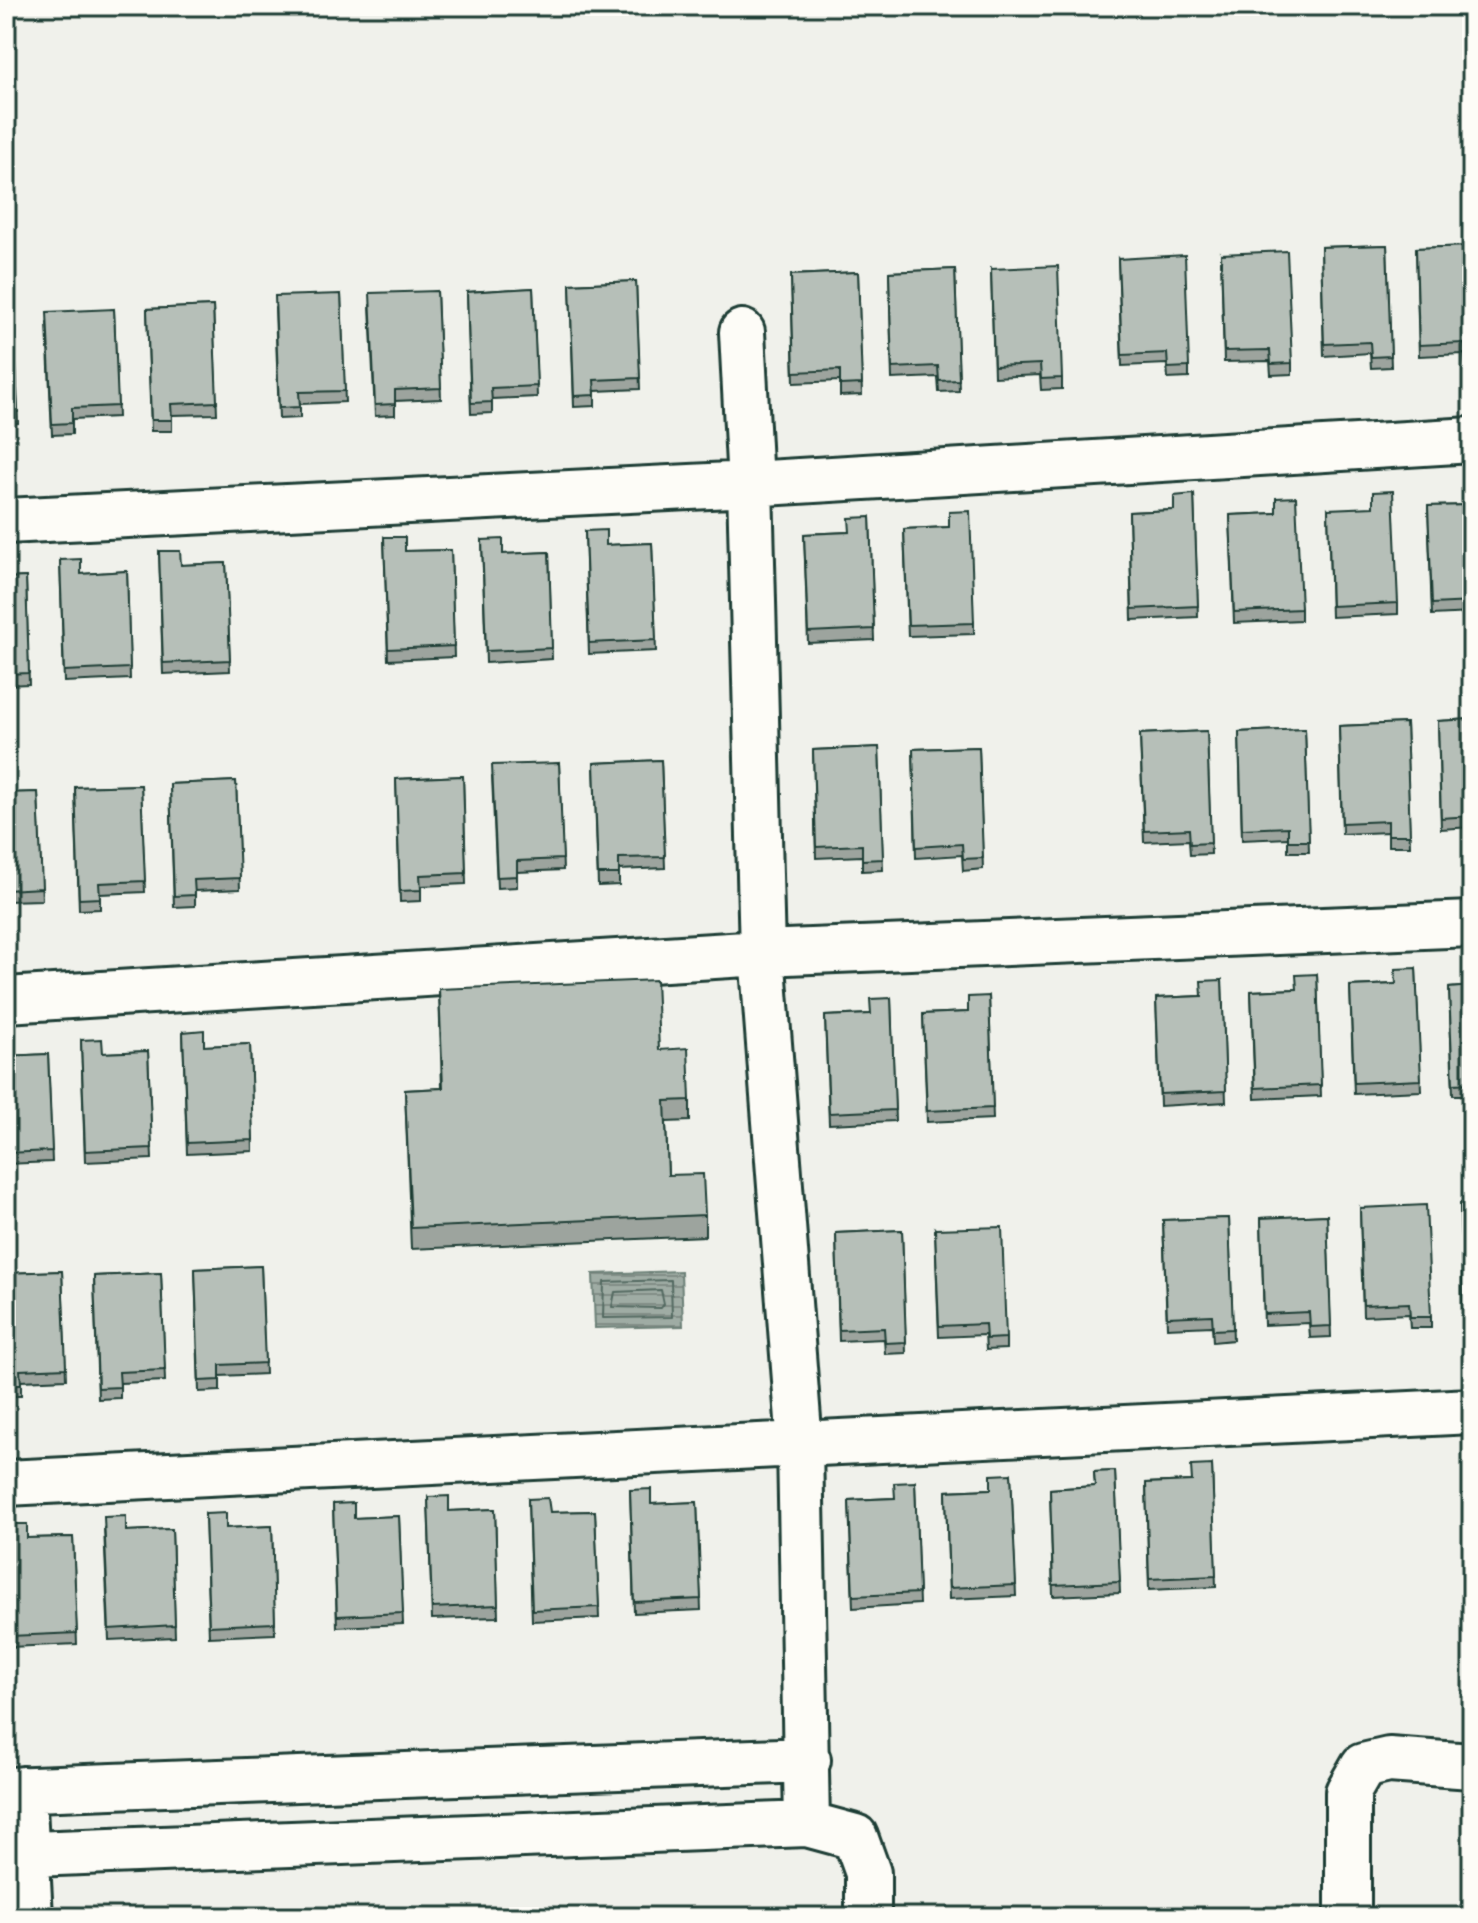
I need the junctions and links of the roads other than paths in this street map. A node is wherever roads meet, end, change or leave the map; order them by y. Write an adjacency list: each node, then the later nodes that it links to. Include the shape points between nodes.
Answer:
1 (742, 332): 3 (street)
2 (1472, 440): 3 (street)
3 (750, 484): 4 (street); 6 (street)
4 (6, 521)
5 (1472, 924): 6 (street)
6 (762, 953): 7 (street); 9 (street)
7 (6, 1000)
8 (1472, 1411): 9 (street)
9 (800, 1445): 10 (street); 11 (street)
10 (6, 1483)
11 (808, 1760): 13 (street); 14 (street)
12 (1472, 1766): 18 (street, via 1389,1760 1363,1766 1348,1792)
13 (15, 1789): 15 (street)
14 (807, 1824): 15 (street); 17 (street, via 855,1837 868,1873)
15 (17, 1854): 16 (street)
16 (30, 1917)
17 (868, 1917)
18 (1348, 1917)

